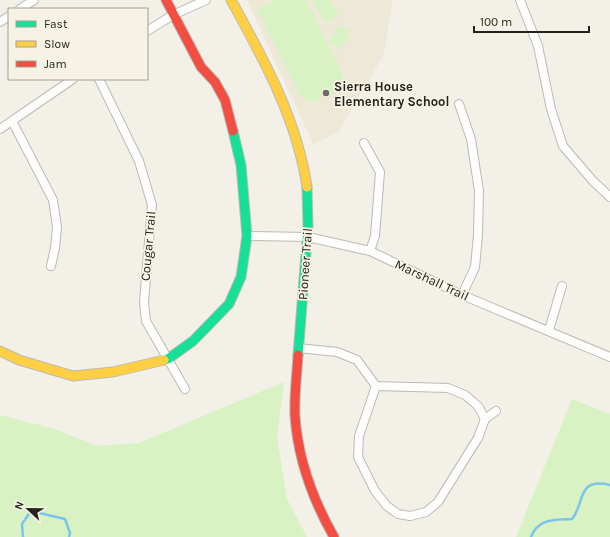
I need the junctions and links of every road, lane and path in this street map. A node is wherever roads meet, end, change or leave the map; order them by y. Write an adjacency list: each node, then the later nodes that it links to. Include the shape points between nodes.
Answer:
1 (34, 0): 6 (street)
2 (166, 0): 7 (street)
3 (206, 0): 7 (street)
4 (231, 0): 17 (street, Pioneer Trail, via 266,65 295,130 307,186)
5 (520, 0): 15 (street, via 538,46 551,109 563,146)
6 (22, 8)
7 (173, 15): 8 (street); 16 (street, via 201,66 215,82 225,100 241,165)
8 (148, 30)
9 (72, 80): 12 (street)
10 (99, 80): 26 (street, Cougar Trail, via 139,161 152,205 144,302 146,321)
11 (459, 104): 21 (street, via 471,139 479,191 475,267)
12 (12, 121): 13 (street); 19 (street, via 53,200 57,227)
13 (0, 129)
14 (364, 143): 18 (street, via 380,172 375,236)
15 (610, 197)
16 (247, 236): 17 (street, Marshall Trail); 26 (street, via 241,277 229,304 193,341)
17 (308, 237): 18 (street, Marshall Trail); 23 (street, Pioneer Trail)
18 (370, 251): 21 (street, Marshall Trail)
19 (51, 266)
20 (562, 286): 22 (street)
21 (462, 295): 22 (street, Marshall Trail)
22 (549, 330): 25 (street, Marshall Trail)
23 (298, 348): 27 (street, via 337,352 358,360); 31 (street, Pioneer Trail, via 295,406 299,442 319,511)
24 (0, 351): 26 (street, via 19,360 73,376 113,372)
25 (610, 357)
26 (168, 359): 28 (street, Cougar Trail)
27 (376, 386): 30 (street, via 448,388 465,395 478,406); 30 (street, via 359,436 358,457 375,491 387,506 398,514 410,516 426,512 438,502 478,438)
28 (185, 389)
29 (496, 411): 30 (street)
30 (485, 419)
31 (334, 537)

